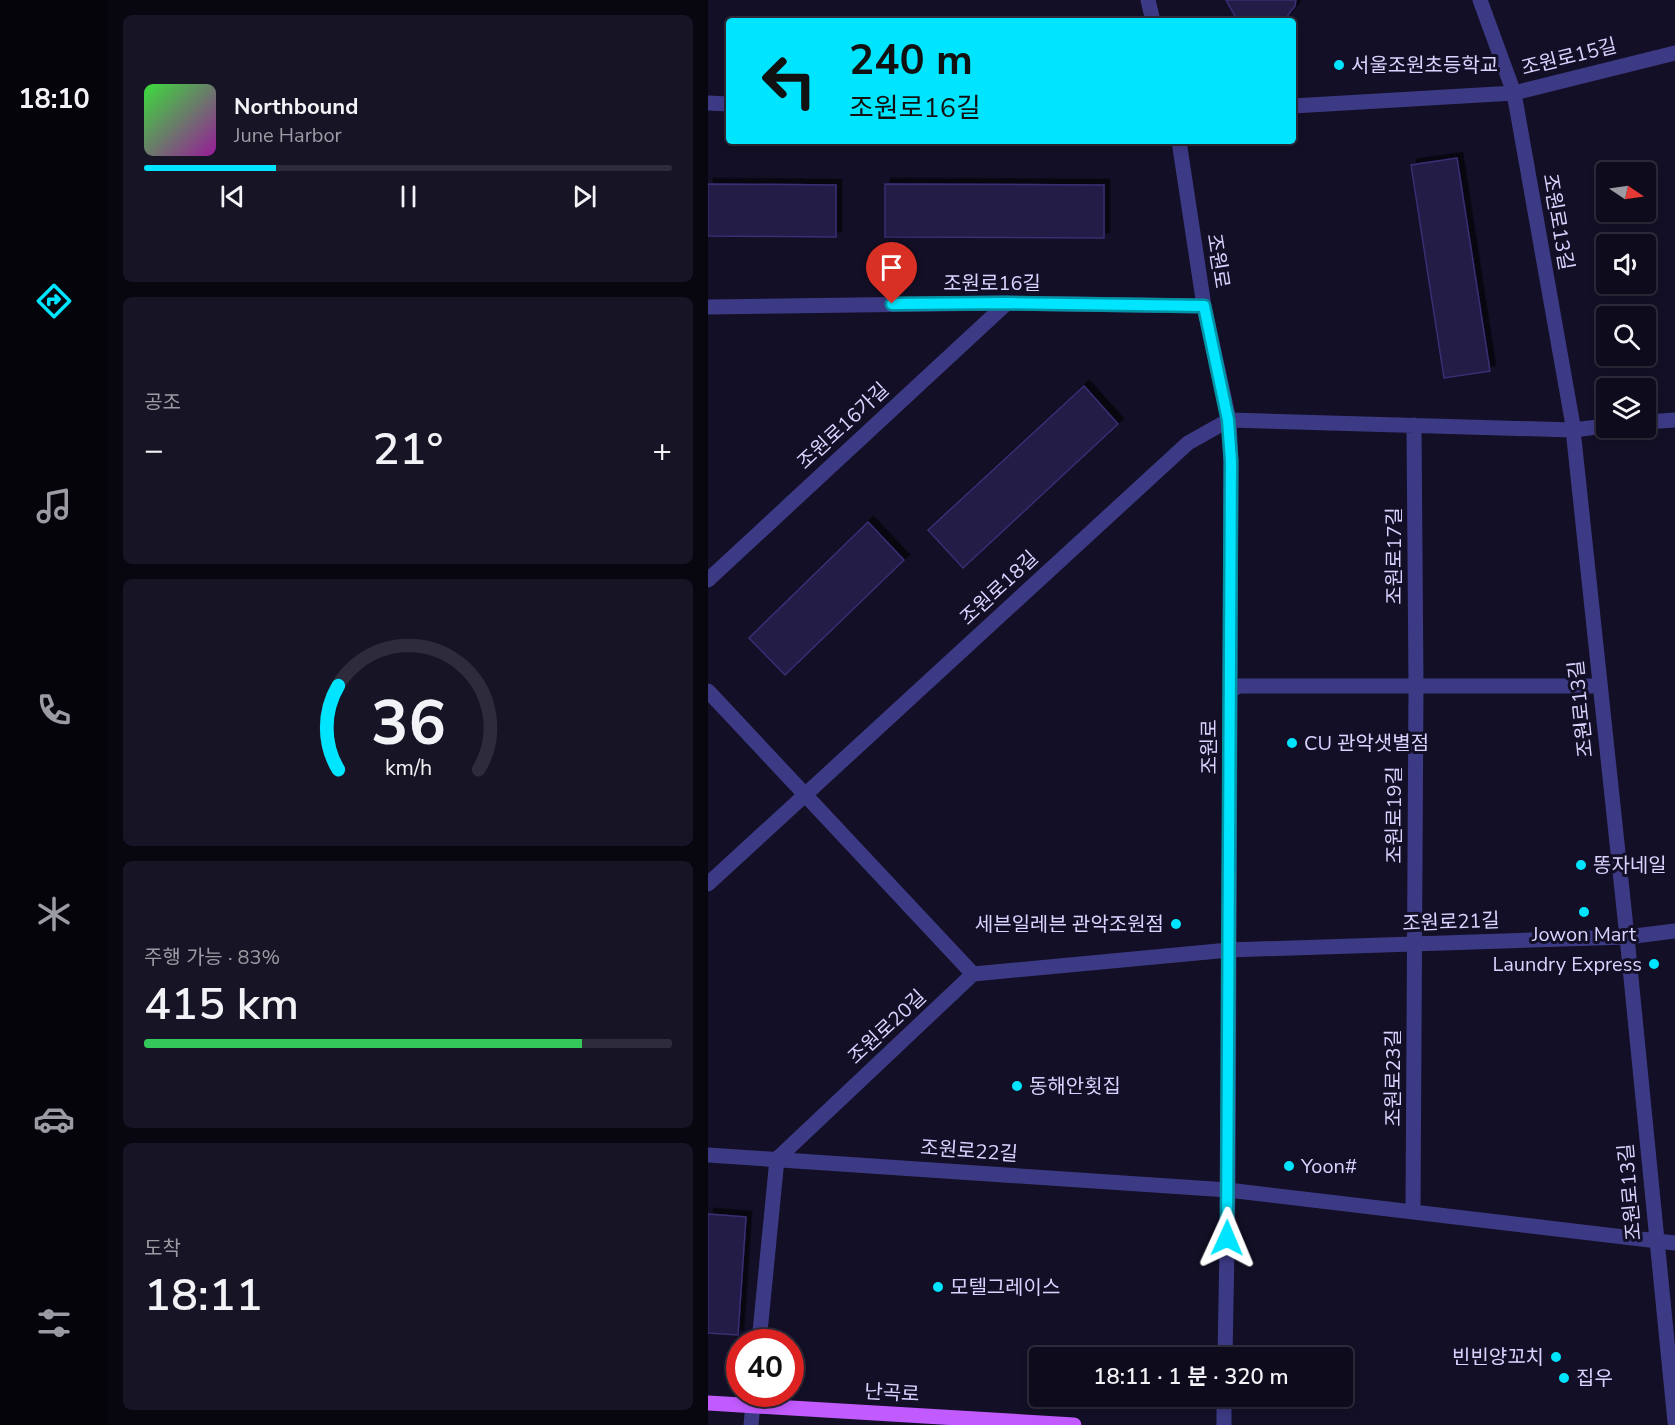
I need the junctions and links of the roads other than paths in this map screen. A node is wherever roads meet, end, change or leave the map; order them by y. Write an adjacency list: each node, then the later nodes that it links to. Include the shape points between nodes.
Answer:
1 (1148, 0): 3 (street)
2 (1480, 0): 5 (street, 조원로13길)
3 (1152, 18)
4 (1675, 53): 5 (street, 조원로15길)
5 (1514, 93): 8 (street, 조원로15길); 18 (street, 조원로13길)
6 (708, 103): 7 (street)
7 (726, 104)
8 (1296, 106)
9 (1179, 144): 11 (street, 조원로)
10 (1007, 303): 11 (street, 조원로16길); 12 (street, 조원로16길); 19 (street, 조원로16가길)
11 (1204, 306): 13 (street, 조원로)
12 (708, 307)
13 (1228, 420): 16 (street); 23 (street, 조원로); 24 (street, 조원로18길, via 1188,443)
14 (1675, 420): 15 (street)
15 (1656, 421)
16 (1414, 425): 18 (street); 20 (street, 조원로17길)
17 (1596, 427): 18 (street)
18 (1573, 430): 21 (street, 조원로13길)
19 (708, 580)
20 (1416, 686): 21 (street); 23 (street, via 1239,686); 28 (street, 조원로19길)
21 (1600, 686): 27 (street, 조원로13길)
22 (708, 692): 24 (street)
23 (1230, 692): 29 (street, 조원로)
24 (805, 795): 25 (street, 조원로18길); 30 (street)
25 (708, 884)
26 (1675, 931): 27 (street, 조원로21길)
27 (1627, 937): 28 (street, 조원로21길); 35 (street, 조원로13길)
28 (1415, 944): 29 (street, 조원로21길); 34 (street, 조원로23길)
29 (1229, 950): 30 (street); 33 (street, 조원로)
30 (973, 974): 32 (street, 조원로20길)
31 (708, 1155): 32 (street, 조원로22길)
32 (777, 1159): 33 (street, 조원로22길); 37 (street)
33 (1227, 1190): 34 (street); 38 (street, 조원로)
34 (1413, 1211): 35 (street)
35 (1656, 1242): 36 (street); 44 (street, 조원로13길)
36 (1675, 1243)
37 (760, 1329)
38 (1225, 1347)
39 (726, 1402): 40 (main road, 난곡로)
40 (708, 1403)
41 (804, 1404): 46 (main road, 난곡로)
42 (753, 1407): 45 (street)
43 (1224, 1407): 47 (street)
44 (1675, 1422)
45 (751, 1425)
46 (1074, 1425)
47 (1224, 1425)

